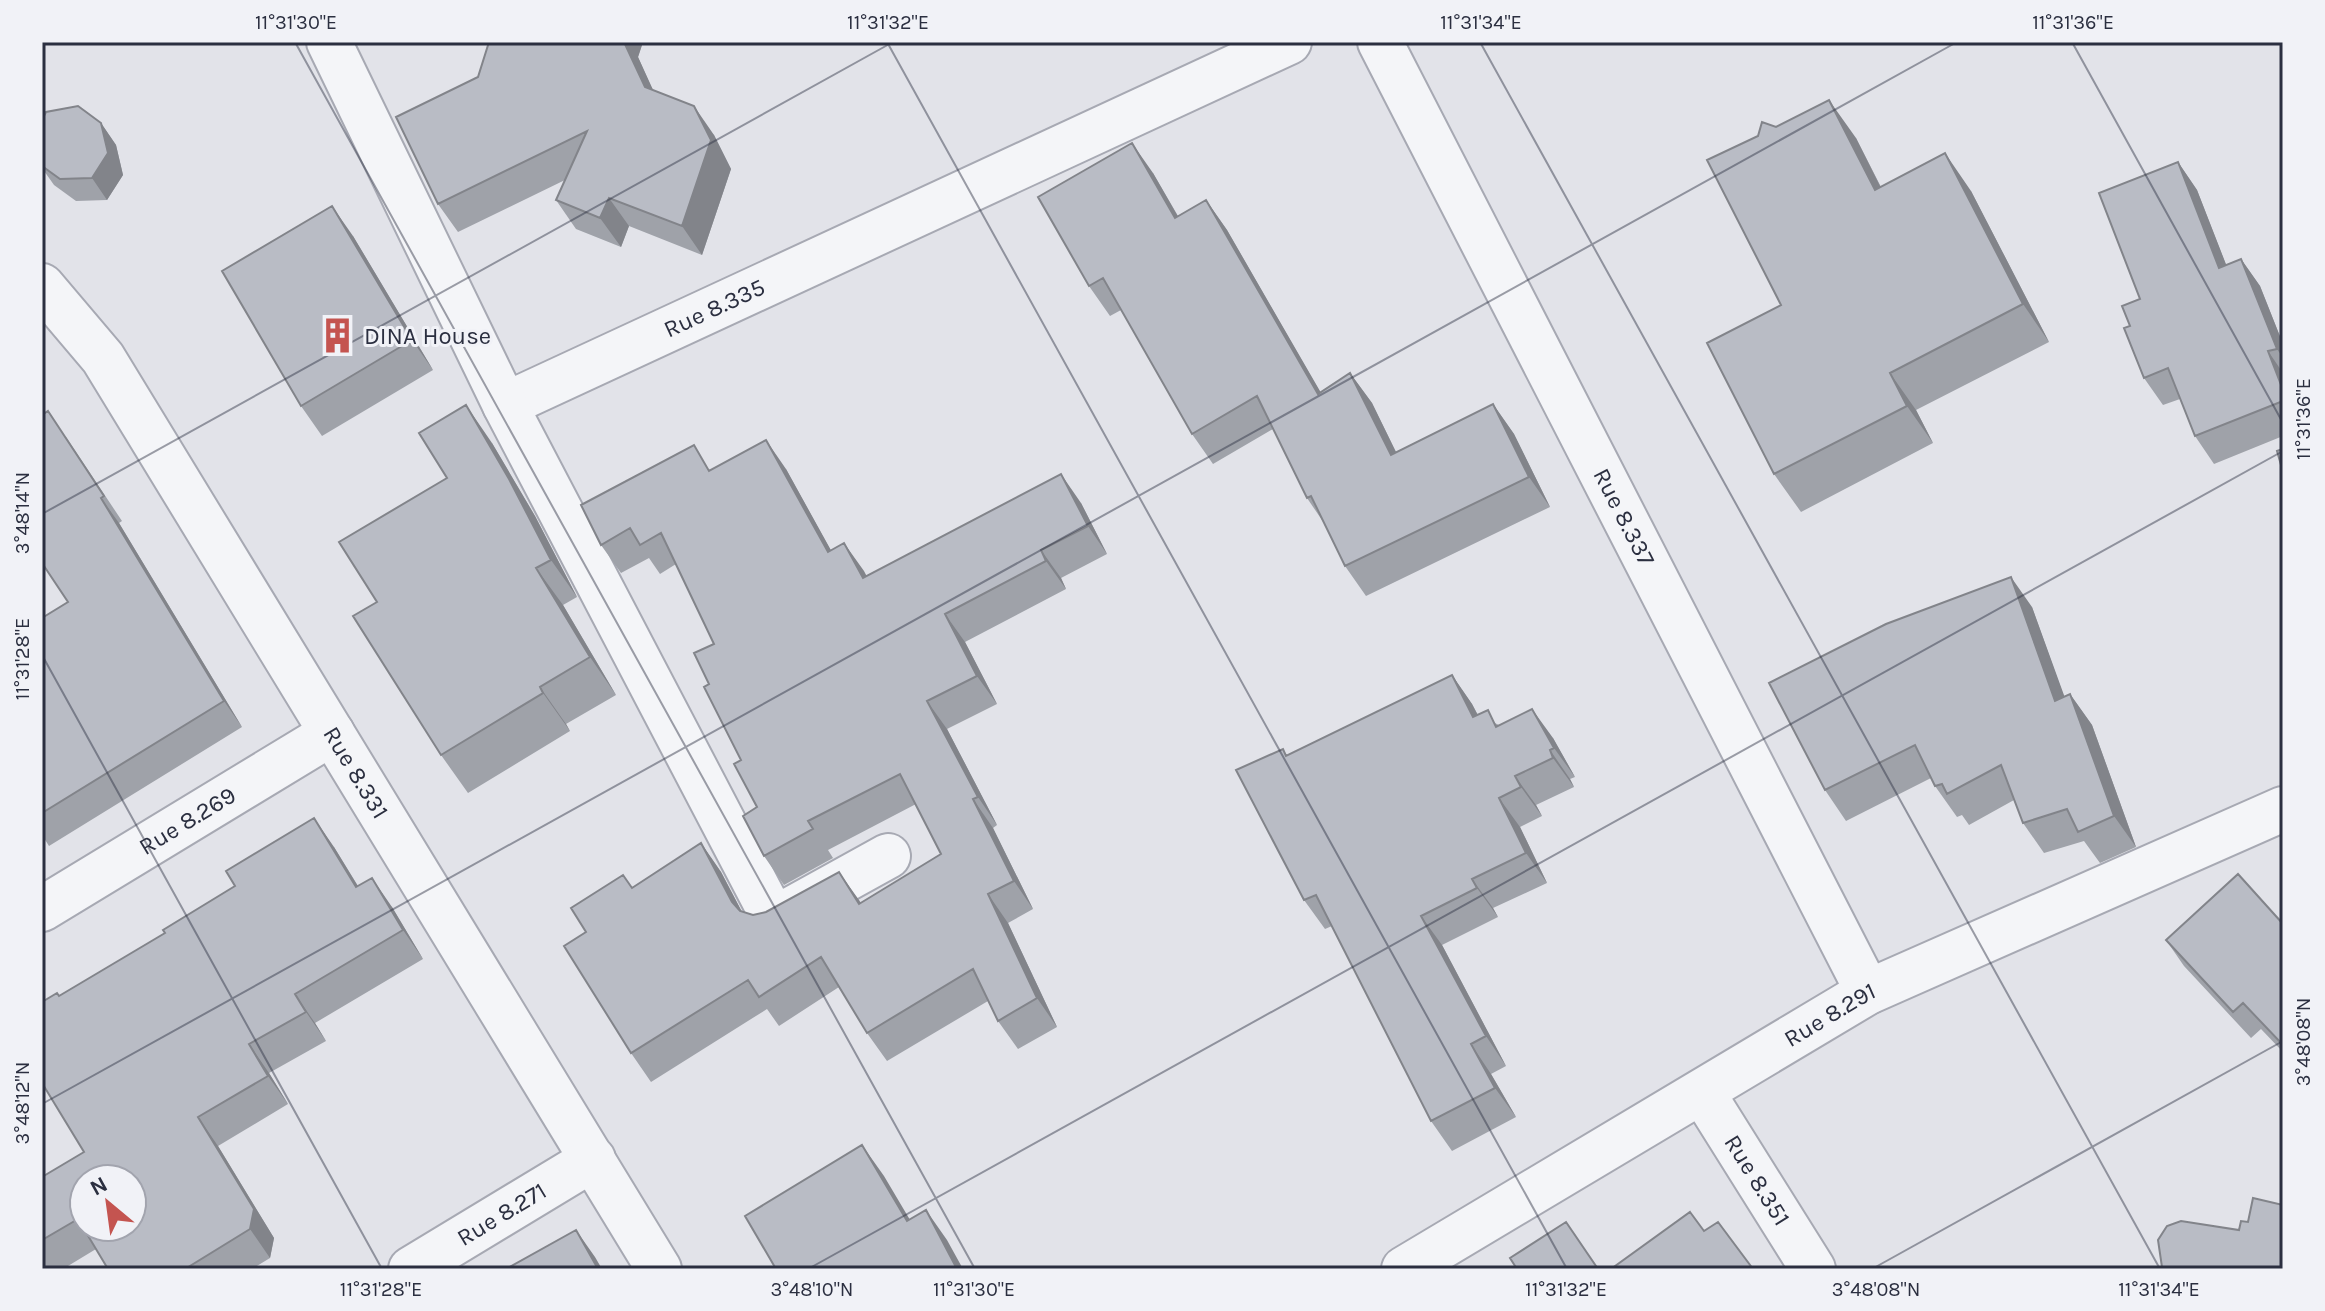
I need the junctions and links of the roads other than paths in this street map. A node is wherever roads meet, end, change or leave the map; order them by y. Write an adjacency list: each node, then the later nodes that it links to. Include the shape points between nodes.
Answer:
1 (329, 42): 5 (street)
2 (1289, 42): 5 (street, Rue 8.335)
3 (1380, 42): 10 (street, Rue 8.337)
4 (42, 286): 6 (street, Rue 8.331, via 103,358)
5 (505, 405): 8 (street, via 774,919)
6 (332, 733): 9 (street, Rue 8.269); 12 (street, Rue 8.331)
7 (2283, 809): 10 (street, Rue 8.291)
8 (888, 856)
9 (42, 909)
10 (1868, 992): 11 (street, Rue 8.291)
11 (1702, 1092): 15 (street, Rue 8.291); 16 (street, Rue 8.351)
12 (593, 1159): 13 (street, Rue 8.271); 14 (street, Rue 8.331)
13 (411, 1269)
14 (659, 1269)
15 (1404, 1269)
16 (1813, 1269)

